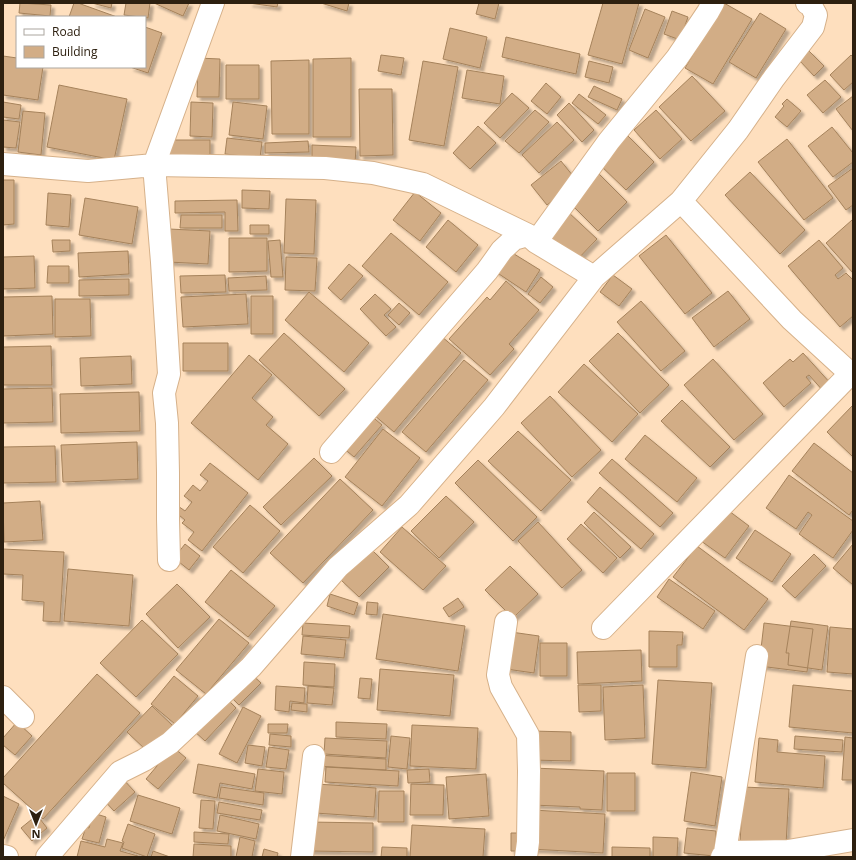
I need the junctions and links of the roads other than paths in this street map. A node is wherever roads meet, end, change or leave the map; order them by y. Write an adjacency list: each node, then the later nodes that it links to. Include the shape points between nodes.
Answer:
1 (213, 3): 5 (street)
2 (713, 3): 7 (street, via 677,58)
3 (807, 3): 6 (street, via 816,15 813,27 738,130)
4 (3, 164): 5 (street, via 88,171)
5 (154, 165): 7 (street, via 325,168 373,173 423,184); 11 (street, via 168,374 164,393 167,423)
6 (681, 201): 8 (street); 9 (street, via 792,320)
7 (532, 238): 8 (street); 10 (street, via 514,239 502,250 487,271)
8 (594, 277): 22 (street, via 494,407 409,505 338,567 251,666 170,743 120,772)
9 (852, 373): 13 (street)
10 (331, 452)
11 (169, 560)
12 (506, 622): 24 (street, via 498,675 501,687 528,735)
13 (603, 628)
14 (757, 656): 19 (street)
15 (3, 697): 16 (street)
16 (23, 717)
17 (314, 756): 23 (street)
18 (853, 840): 19 (street, via 788,851)
19 (724, 855)
20 (3, 856): 21 (street)
21 (7, 857)
22 (46, 857)
23 (302, 857)
24 (526, 857)

